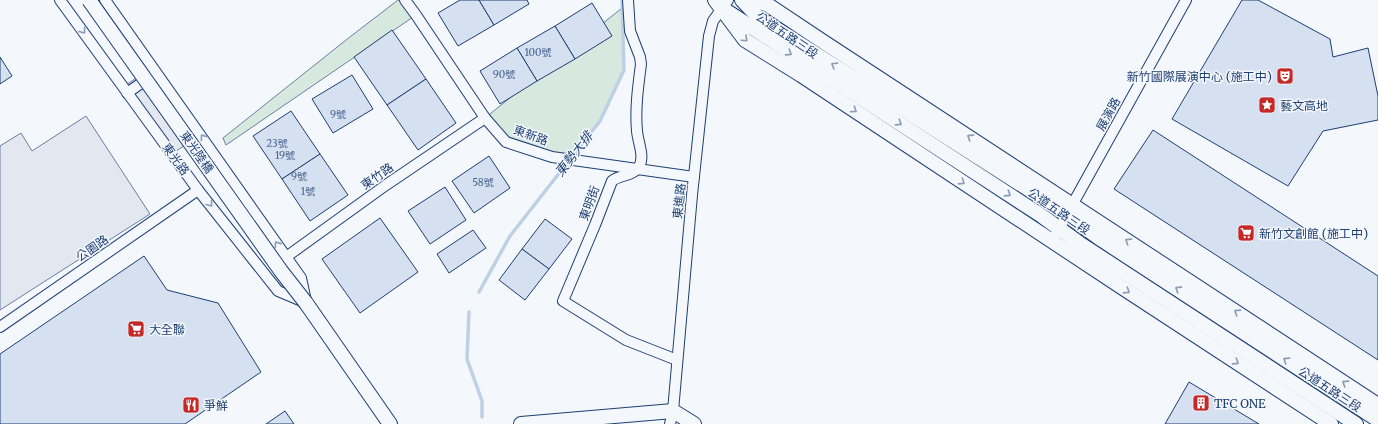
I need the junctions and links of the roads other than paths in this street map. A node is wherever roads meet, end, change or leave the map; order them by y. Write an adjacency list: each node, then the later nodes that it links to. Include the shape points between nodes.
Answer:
1 (60, 0): 12 (street, 東光路, one-way to 12)
2 (89, 0): 20 (street, 東光陸橋, bridge)
3 (105, 0): 11 (street)
4 (404, 0): 13 (street, 東新路)
5 (628, 0): 14 (street, via 630,31 641,64 636,108 642,161)
6 (709, 0): 10 (street, 公道五路三段)
7 (742, 0): 17 (street, 公道五路三段, one-way to 7, via 1050,203 759,18)
8 (755, 0): 17 (street, 公道五路三段, one-way to 8, via 774,9)
9 (1186, 0): 17 (street, 展演路)
10 (722, 3): 15 (street, 東進路, via 709,36); 18 (street, 公道五路三段, one-way to 18, via 1042,216)
11 (157, 72): 12 (street); 19 (street, one-way to 11)
12 (127, 93): 16 (street, 東光路)
13 (485, 118): 14 (street, 東新路, via 506,142 552,157); 19 (street, 東竹路)
14 (638, 169): 15 (street, 東新路); 22 (street, 東明街, via 612,181 564,301 626,340)
15 (694, 177): 22 (street, 東進路)
16 (198, 190): 20 (street, 東光路, one-way to 20, via 278,291); 21 (street, 公園路)
17 (1069, 210): 18 (street, 展演路); 23 (street, 公道五路三段, one-way to 17); 25 (street, 公道五路三段, one-way to 17, via 1140,265)
18 (1056, 235): 29 (street, 公道五路三段, one-way to 29); 30 (street, 公道五路三段, via 1078,243)
19 (286, 257): 20 (street, via 301,278)
20 (306, 303): 26 (street)
21 (0, 327)
22 (677, 360): 24 (street, 東進路)
23 (1378, 405)
24 (671, 417): 27 (street); 28 (street)
25 (1378, 420)
26 (390, 424)
27 (521, 424)
28 (694, 424)
29 (1331, 424)
30 (1356, 424)

